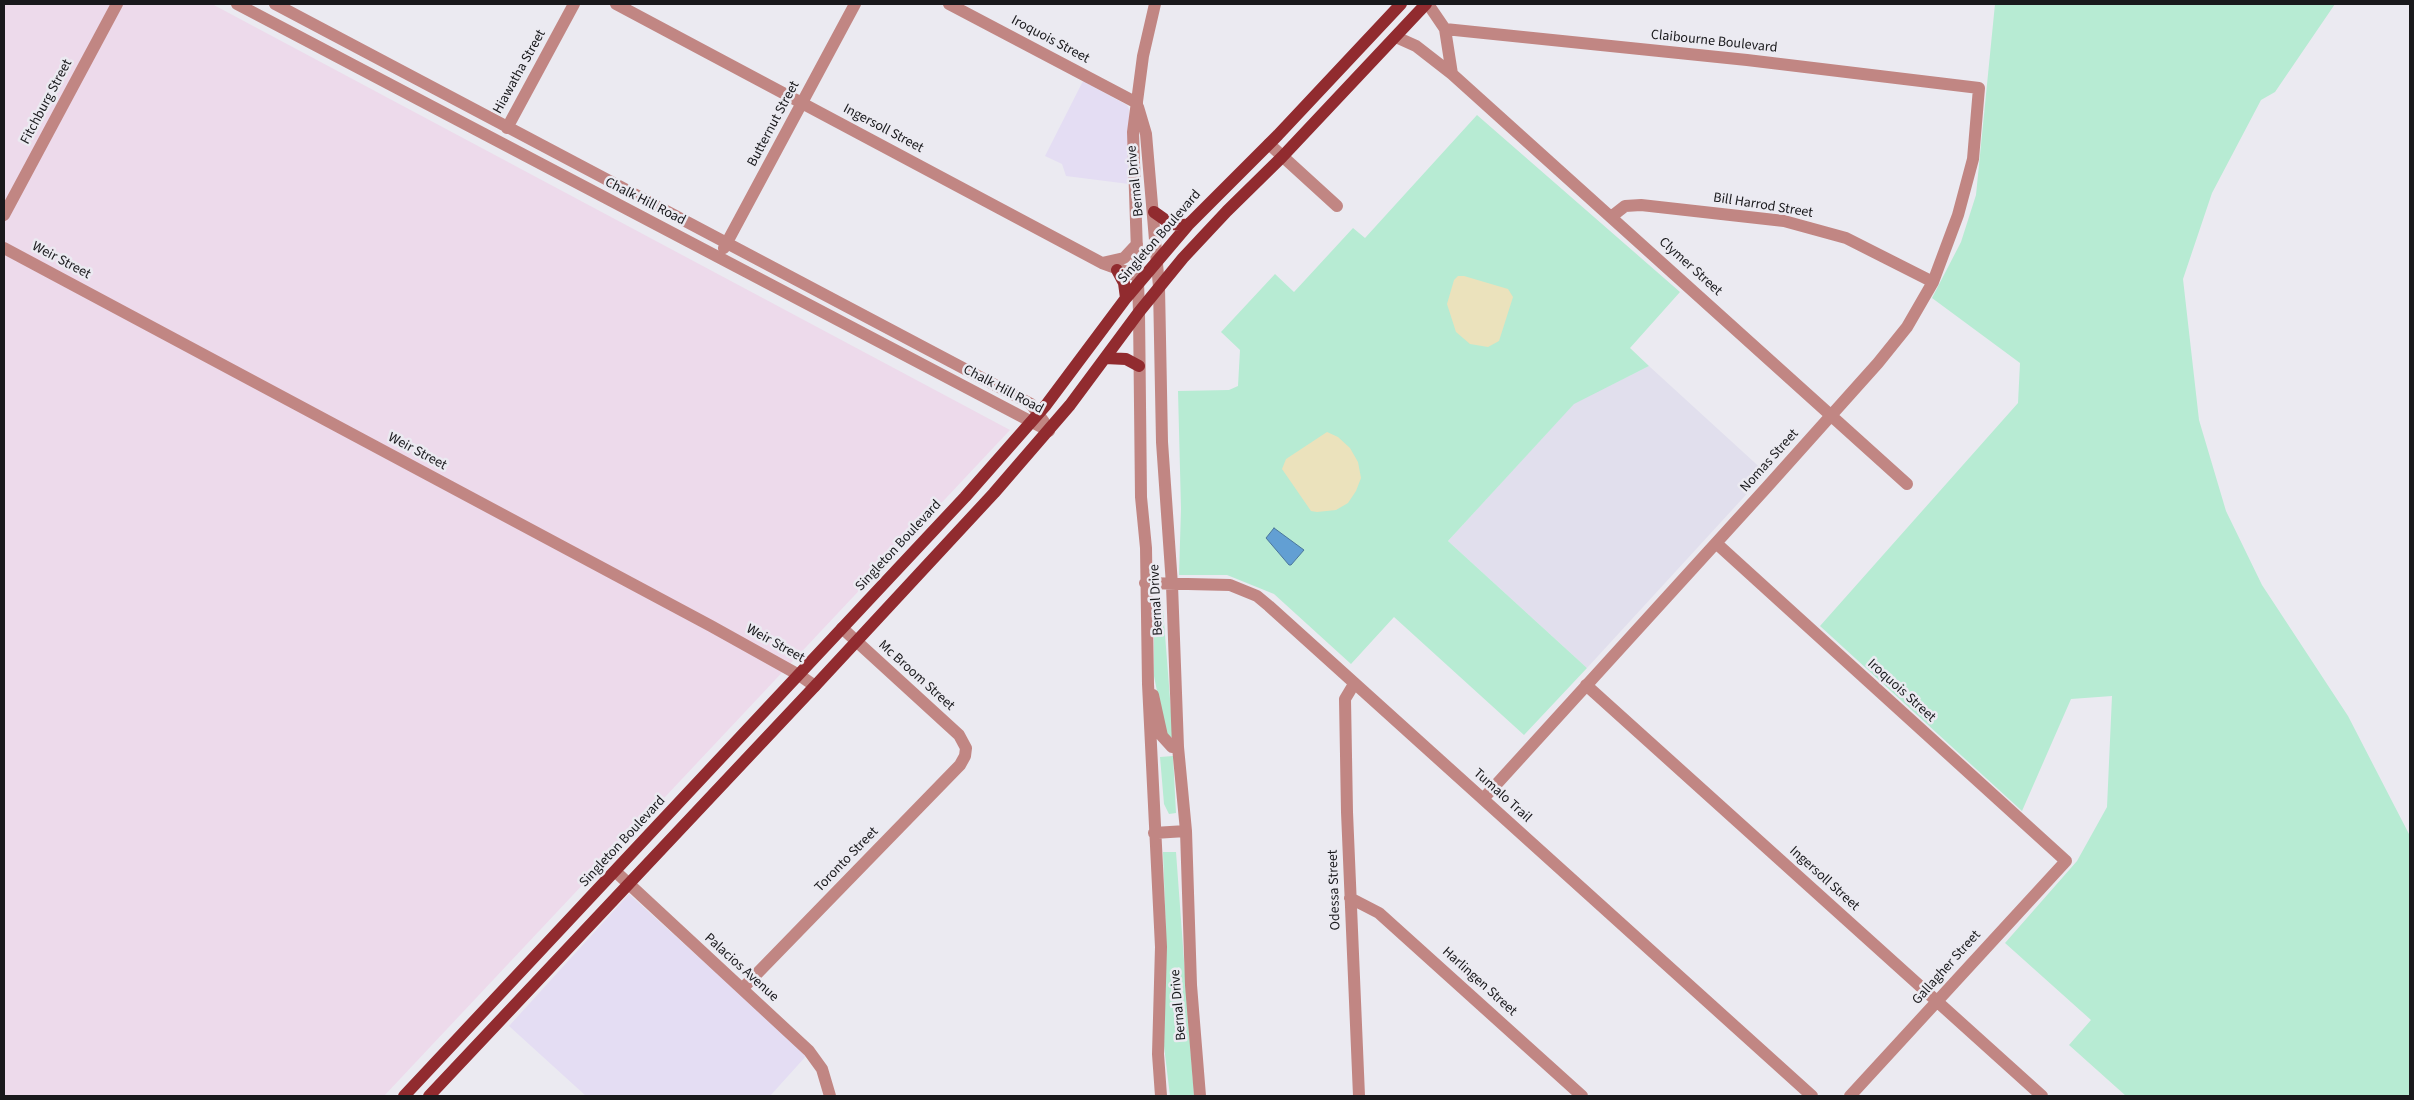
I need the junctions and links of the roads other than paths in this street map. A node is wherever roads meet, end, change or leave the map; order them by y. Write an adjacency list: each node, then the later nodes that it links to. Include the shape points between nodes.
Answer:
1 (117, 4): 29 (street, Fitchburg Street)
2 (237, 4): 11 (street, Chalk Hill Road)
3 (574, 4): 20 (street, Hiawatha Street)
4 (616, 4): 18 (street, Ingersoll Street)
5 (855, 4): 18 (street, Butternut Street)
6 (949, 4): 19 (street, Iroquois Street)
7 (1155, 4): 19 (street, Bernal Drive, via 1143,56)
8 (1401, 4): 21 (main road, Singleton Boulevard)
9 (1427, 4): 12 (street); 13 (main road)
10 (283, 6): 11 (street); 14 (street, Chalk Hill Road)
11 (277, 25): 16 (street, Chalk Hill Road)
12 (1445, 29): 15 (street); 17 (street, Claibourne Boulevard)
13 (1396, 37): 15 (street, Clymer Street, via 1416,46); 23 (main road)
14 (387, 64): 16 (street); 20 (street, Chalk Hill Road)
15 (1452, 74): 30 (street, Clymer Street)
16 (379, 79): 24 (street, Chalk Hill Road)
17 (1979, 88): 40 (street, Nomas Street, via 1973,160 1958,215)
18 (803, 102): 32 (street, Butternut Street); 37 (street, Ingersoll Street)
19 (1137, 103): 28 (street, Bernal Drive, via 1146,134); 33 (street, Bernal Drive, via 1133,132)
20 (507, 128): 22 (street, Chalk Hill Road)
21 (1269, 144): 23 (street); 31 (main road, Singleton Boulevard)
22 (549, 150): 24 (street); 25 (street, Chalk Hill Road)
23 (1282, 157): 27 (street); 41 (main road, via 1227,211)
24 (541, 164): 26 (street, Chalk Hill Road)
25 (579, 166): 26 (street); 32 (street, Chalk Hill Road)
26 (571, 180): 35 (street, Chalk Hill Road)
27 (1337, 206)
28 (1154, 212): 31 (main road, via 1172,224); 36 (street, Bernal Drive)
29 (4, 215)
30 (1612, 217): 40 (street, Bill Harrod Street, via 1625,206 1641,205 1784,221 1846,238); 46 (street, Clymer Street)
31 (1188, 225): 36 (main road, Singleton Boulevard)
32 (728, 242): 35 (street, Butternut Street); 47 (street, Chalk Hill Road, via 1031,404)
33 (1137, 244): 37 (street, via 1124,258); 39 (street, Bernal Drive)
34 (4, 248): 55 (street, Weir Street)
35 (719, 257): 47 (street, Chalk Hill Road)
36 (1157, 260): 39 (main road, Singleton Boulevard); 41 (street, Bernal Drive)
37 (1102, 263): 38 (street, Ingersoll Street)
38 (1117, 270): 39 (street, Ingersoll Street); 42 (main road)
39 (1138, 280): 42 (main road, Singleton Boulevard); 43 (street, Bernal Drive)
40 (1933, 282): 46 (street, Nomas Street, via 1907,327)
41 (1159, 287): 43 (main road); 52 (street, Bernal Drive, via 1162,442)
42 (1126, 298): 47 (main road, Singleton Boulevard)
43 (1139, 312): 44 (main road); 45 (street, Bernal Drive)
44 (1105, 358): 45 (main road, via 1126,359); 48 (main road)
45 (1139, 366): 51 (street, Bernal Drive)
46 (1831, 415): 49 (street, Clymer Street); 50 (street, Nomas Street)
47 (1036, 418): 48 (street, Chalk Hill Road); 53 (main road, Singleton Boulevard)
48 (1049, 431): 54 (main road)
49 (1907, 484)
50 (1716, 543): 58 (street, Nomas Street); 65 (street, Iroquois Street)
51 (1145, 583): 52 (street, Tumalo Trail); 56 (street, Bernal Drive)
52 (1172, 585): 57 (street, Tumalo Trail, via 1230,585 1257,596); 60 (street, Bernal Drive)
53 (842, 628): 54 (street, Mc Broom Street); 55 (main road, Singleton Boulevard)
54 (857, 642): 59 (main road); 61 (street, Mc Broom Street, via 959,735)
55 (799, 675): 59 (street, Weir Street); 66 (main road, Singleton Boulevard)
56 (1148, 684): 60 (street, via 1156,700 1162,736 1172,747); 64 (street, Bernal Drive)
57 (1354, 684): 62 (street, Tumalo Trail); 68 (street, Odessa Street, via 1345,699)
58 (1586, 685): 62 (street, Nomas Street); 72 (street, Ingersoll Street)
59 (815, 686): 67 (main road)
60 (1178, 747): 63 (street, Bernal Drive)
61 (966, 748): 71 (street, Toronto Street, via 960,765)
62 (1483, 799): 80 (street, Tumalo Trail)
63 (1186, 831): 64 (street); 77 (street, Bernal Drive, via 1191,985)
64 (1154, 833): 76 (street, Bernal Drive, via 1161,947 1158,1054)
65 (2066, 861): 72 (street, Gallagher Street)
66 (616, 872): 67 (street, Palacios Avenue); 69 (main road, Singleton Boulevard)
67 (629, 885): 70 (main road); 71 (street, Palacios Avenue)
68 (1350, 898): 78 (street, Odessa Street); 79 (street, Harlingen Street, via 1379,913)
69 (560, 932): 70 (main road); 73 (main road, Singleton Boulevard)
70 (573, 945): 74 (main road)
71 (742, 989): 75 (street, Palacios Avenue, via 810,1052 822,1069)
72 (1937, 1001): 81 (street, Gallagher Street); 82 (street, Ingersoll Street)
73 (404, 1096)
74 (429, 1096)
75 (830, 1096)
76 (1161, 1096)
77 (1200, 1096)
78 (1358, 1096)
79 (1582, 1096)
80 (1812, 1096)
81 (1850, 1096)
82 (2042, 1096)

